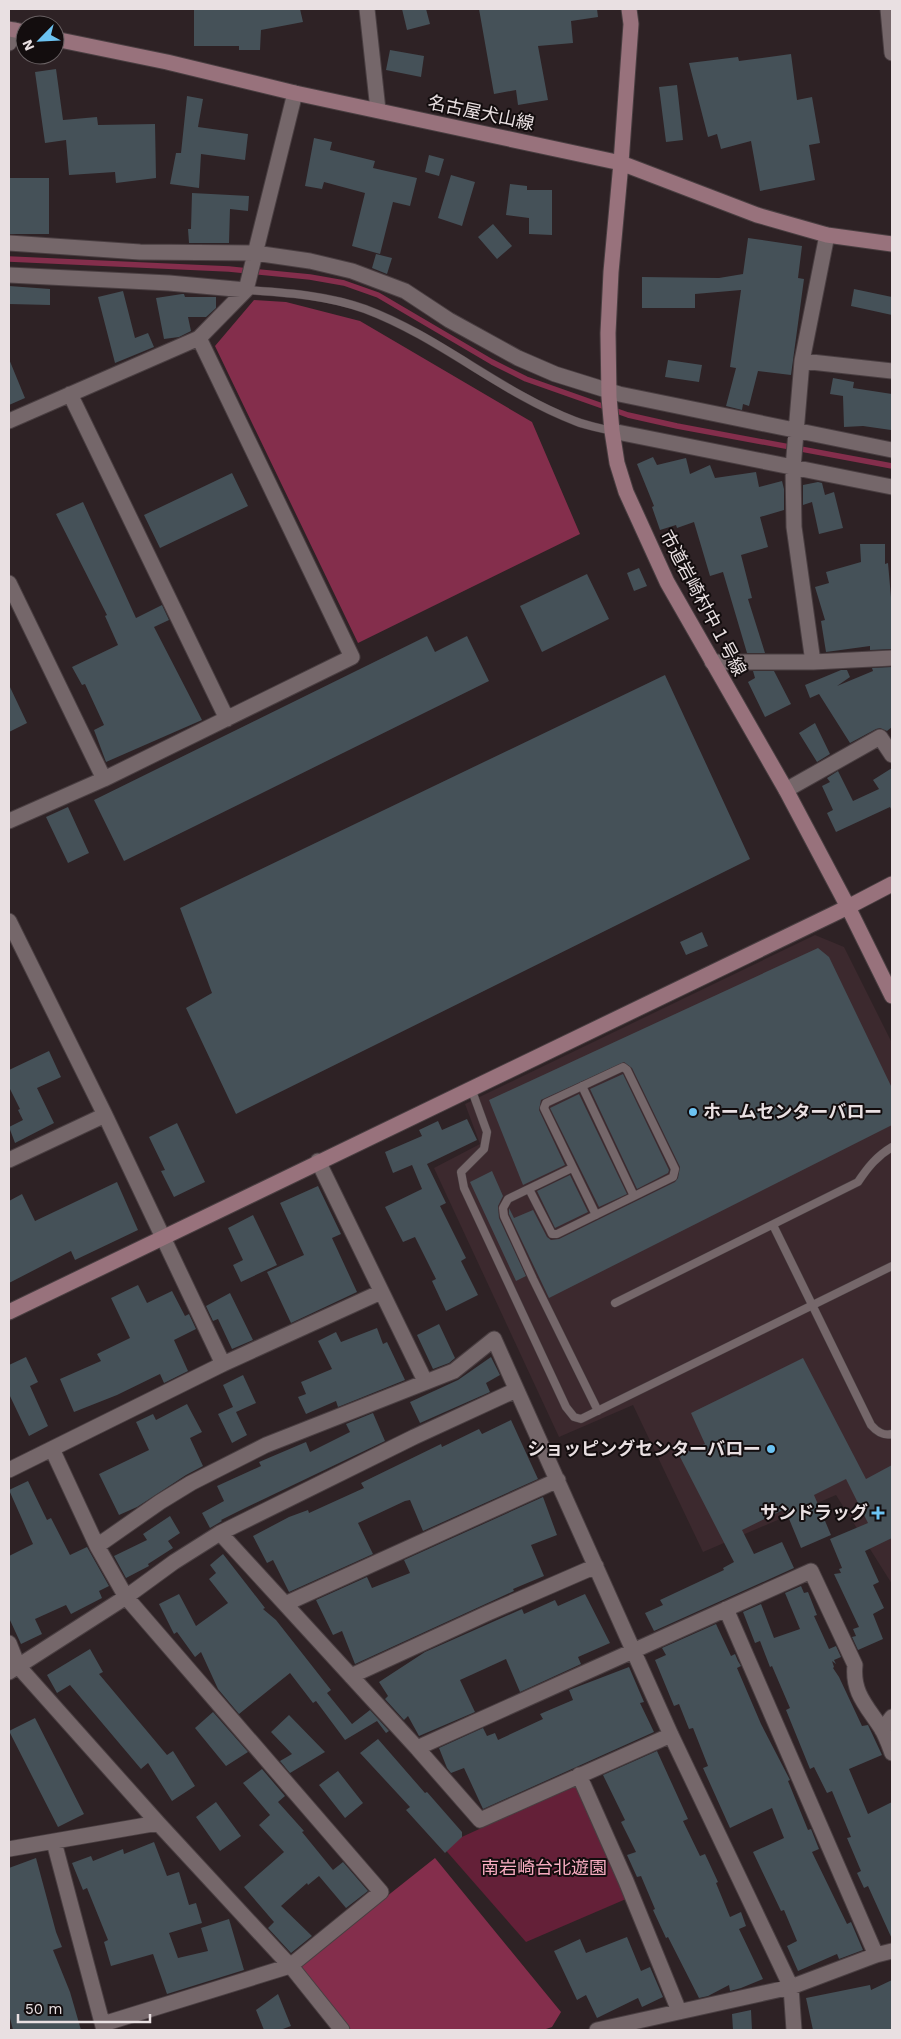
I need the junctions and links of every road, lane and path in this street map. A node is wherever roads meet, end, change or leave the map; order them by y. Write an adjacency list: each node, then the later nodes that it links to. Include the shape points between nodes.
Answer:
1 (367, 9): 7 (street)
2 (629, 9): 8 (street, 市道岩崎村中１号線, via 631,24)
3 (888, 9): 5 (street)
4 (65, 41): 6 (street, 名古屋犬山線)
5 (892, 53)
6 (295, 93): 7 (street, 名古屋犬山線); 12 (street)
7 (378, 110): 8 (street, 名古屋犬山線)
8 (621, 163): 9 (street, 名古屋犬山線, via 756,215); 19 (street, 市道岩崎村中１号線, via 611,272)
9 (827, 235): 11 (street, 名古屋犬山線); 16 (street)
10 (9, 243): 12 (street)
11 (892, 244)
12 (255, 257): 14 (street); 19 (street, via 310,261 352,271 405,292 518,358)
13 (9, 275): 14 (street)
14 (246, 290): 15 (street); 21 (lane, via 299,293 334,299 366,310 402,326 550,410 577,422)
15 (199, 338): 18 (street); 30 (street, via 352,657)
16 (802, 362): 17 (street); 22 (street)
17 (892, 371)
18 (70, 394): 20 (street); 30 (street)
19 (609, 394): 21 (street, 市道岩崎村中１号線); 22 (street)
20 (9, 420)
21 (612, 431): 24 (street); 28 (street, 市道岩崎村中１号線, via 626,492 667,582)
22 (797, 433): 23 (street); 24 (street)
23 (892, 450)
24 (794, 464): 25 (street); 29 (street, via 794,527)
25 (892, 487)
26 (9, 583): 32 (street)
27 (892, 658): 29 (street)
28 (712, 662): 29 (street); 33 (street, 市道岩崎村中１号線)
29 (813, 662)
30 (227, 719): 32 (street)
31 (892, 755): 33 (street, via 880,738)
32 (104, 779): 34 (street)
33 (786, 790): 36 (street, 市道岩崎村中１号線)
34 (9, 821)
35 (892, 884): 36 (street)
36 (848, 907): 38 (street, 市道岩崎村中１号線); 40 (street)
37 (9, 921): 41 (street)
38 (892, 996)
39 (582, 1086): 45 (lane, via 546,1103 544,1108); 47 (lane); 47 (lane, via 623,1067 627,1070 671,1161 673,1177)
40 (471, 1088): 44 (street); 59 (lane, via 487,1132 484,1149 461,1172 464,1188 566,1407 574,1418 581,1419)
41 (105, 1115): 43 (street); 50 (street)
42 (892, 1147): 49 (lane, via 869,1165 858,1182)
43 (9, 1160)
44 (318, 1161): 50 (street); 52 (street)
45 (572, 1168): 46 (lane); 48 (lane)
46 (530, 1189): 48 (lane, via 552,1234); 59 (lane, via 508,1199 503,1208 504,1216)
47 (634, 1196): 48 (lane)
48 (596, 1215)
49 (774, 1225): 53 (lane); 54 (lane)
50 (163, 1237): 55 (street); 56 (street)
51 (892, 1266): 54 (lane)
52 (381, 1292): 56 (street); 57 (street)
53 (615, 1303)
54 (812, 1305): 59 (lane); 60 (lane, via 871,1425 876,1431)
55 (9, 1312)
56 (223, 1364): 61 (street)
57 (426, 1381): 58 (street, via 454,1371 494,1339); 65 (street, via 266,1445 191,1483)
58 (516, 1390): 63 (street); 64 (street)
59 (598, 1411)
60 (892, 1434)
61 (52, 1449): 62 (street); 65 (street)
62 (9, 1470)
63 (558, 1480): 66 (street); 68 (street)
64 (220, 1532): 67 (street); 68 (street)
65 (97, 1546): 67 (street)
66 (596, 1566): 71 (street); 73 (street)
67 (126, 1596): 72 (street); 85 (street, via 380,1892)
68 (285, 1604): 73 (street)
69 (726, 1609): 71 (street); 75 (street, via 811,1572 855,1665 853,1679 858,1696); 84 (street)
70 (9, 1643): 72 (street)
71 (635, 1651): 76 (street); 77 (street)
72 (13, 1669): 80 (street)
73 (351, 1676): 77 (street)
74 (892, 1717): 75 (street)
75 (882, 1730): 78 (street)
76 (671, 1735): 79 (street); 86 (street)
77 (417, 1748): 79 (street, via 480,1820)
78 (892, 1753)
79 (579, 1775): 87 (street)
80 (158, 1823): 81 (street); 85 (street)
81 (54, 1842): 82 (street); 88 (street)
82 (9, 1849)
83 (892, 1951): 84 (street)
84 (876, 1955): 86 (street)
85 (290, 1966): 88 (street); 89 (street)
86 (792, 1987): 87 (street); 91 (street)
87 (679, 2011): 90 (street)
88 (104, 2027)
89 (342, 2030)
90 (597, 2030)
91 (794, 2030)

